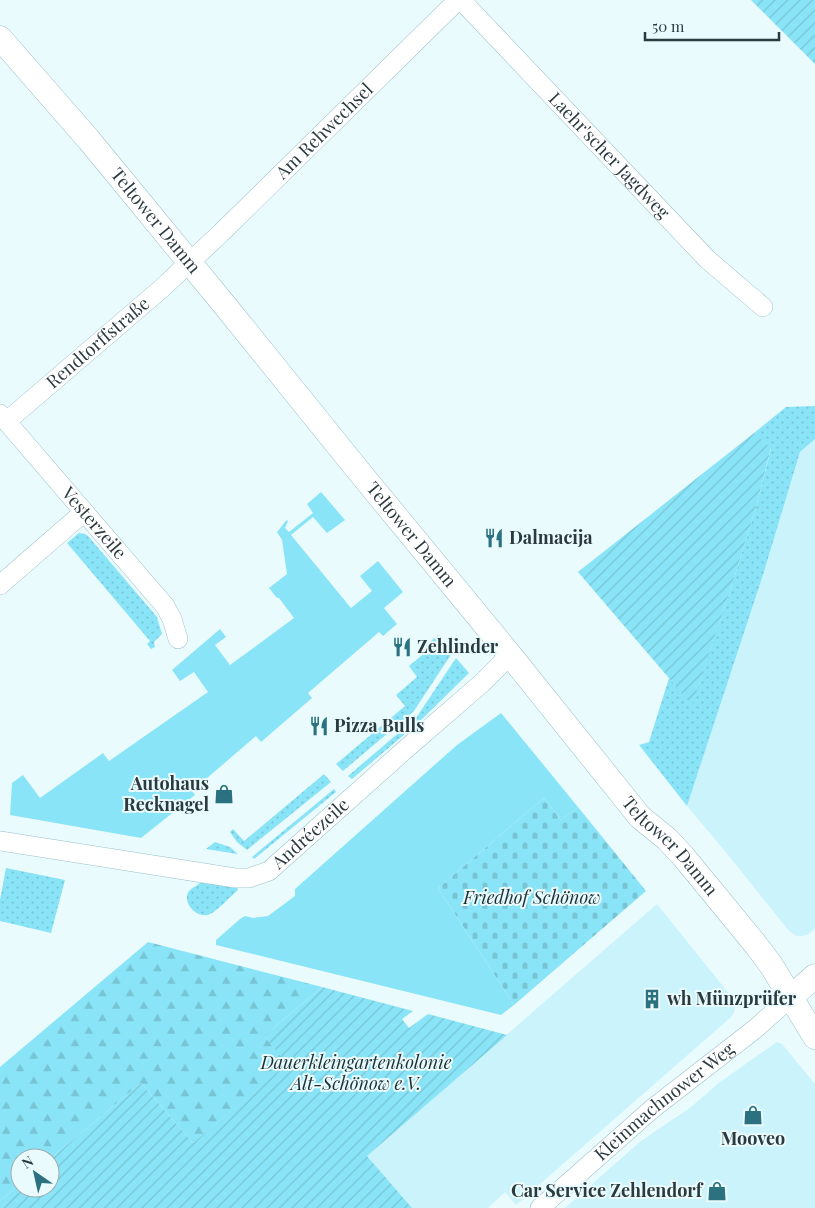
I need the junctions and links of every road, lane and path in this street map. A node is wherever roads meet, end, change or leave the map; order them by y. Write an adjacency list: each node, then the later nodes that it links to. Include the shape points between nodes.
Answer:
1 (460, 0): 3 (street, Am Rehwechsel); 4 (street, Laehr'scher Jagdweg, via 708,260)
2 (0, 38): 3 (main road, Teltower Damm)
3 (189, 262): 5 (street, Rendtorffstraße, via 161,289); 9 (main road, Teltower Damm)
4 (763, 307)
5 (3, 418): 6 (street, Vesterzeile)
6 (84, 512): 7 (street); 8 (street, Vesterzeile, via 165,606)
7 (0, 585)
8 (178, 639)
9 (510, 655): 10 (street, Andréezeile, via 269,871 249,878 235,878); 12 (main road, Teltower Damm, via 640,817 683,856 771,965)
10 (0, 841)
11 (815, 976): 12 (main road)
12 (792, 997): 13 (main road, Teltower Damm); 14 (street, Kleinmachnower Weg, via 652,1109)
13 (815, 1037)
14 (540, 1208)

